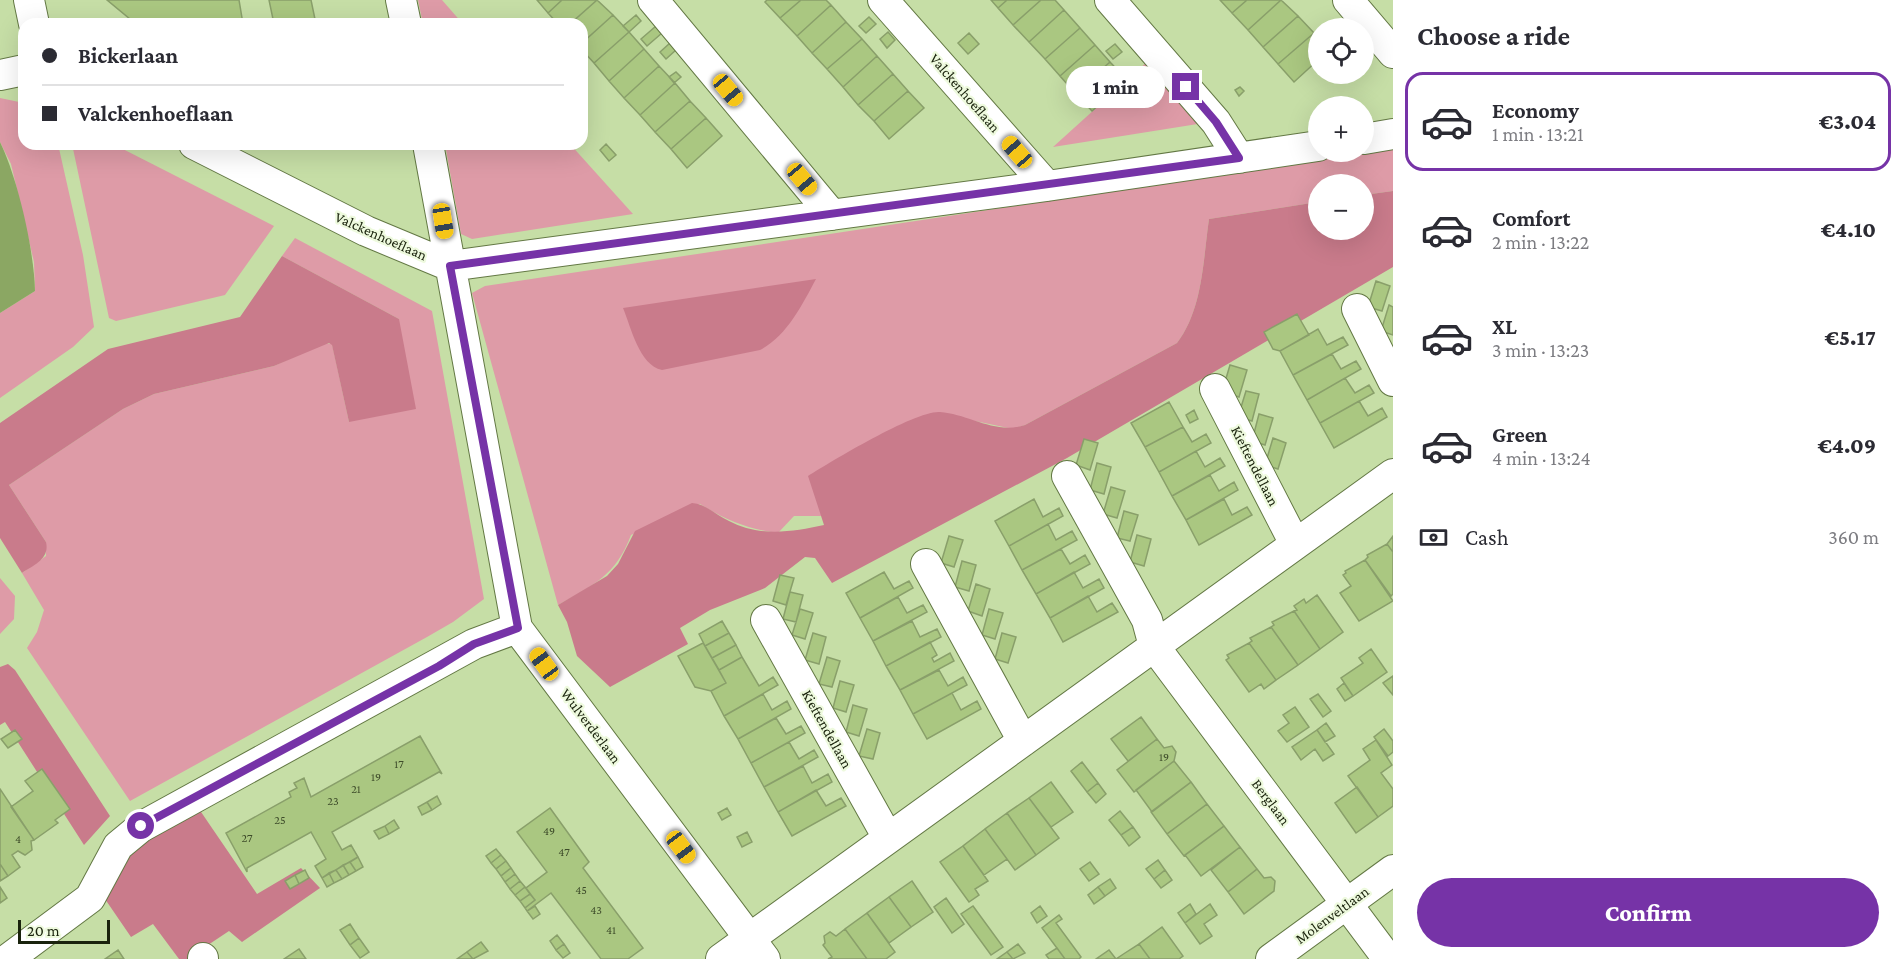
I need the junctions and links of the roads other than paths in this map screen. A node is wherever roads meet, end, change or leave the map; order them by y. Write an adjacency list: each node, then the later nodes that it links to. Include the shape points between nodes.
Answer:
1 (29, 0): 7 (street)
2 (401, 0): 8 (street)
3 (653, 0): 19 (street)
4 (883, 0): 18 (street, Valckenhoeflaan)
5 (1110, 0): 17 (street, via 1216,122)
6 (1348, 0): 9 (street)
7 (33, 18)
8 (405, 18)
9 (1393, 53)
10 (18, 71): 11 (street)
11 (0, 75)
12 (1393, 134): 13 (street)
13 (1374, 137)
14 (1308, 148): 17 (street)
15 (206, 150): 20 (street, Valckenhoeflaan, via 366,231)
16 (429, 150): 20 (street, Wulverderlaan)
17 (1239, 158): 18 (street)
18 (1047, 186): 19 (street)
19 (832, 215): 20 (street)
20 (450, 266): 29 (street, Wulverderlaan)
21 (1357, 309): 22 (street)
22 (1393, 381)
23 (1215, 389): 26 (street, Kieftendellaan)
24 (1393, 474): 26 (street)
25 (1067, 477): 30 (street, via 1147,620)
26 (1296, 544): 30 (street)
27 (926, 564): 31 (street)
28 (766, 620): 32 (street, Kieftendellaan)
29 (518, 628): 35 (street, Wulverderlaan); 36 (street, via 474,644 141,826 118,846 90,898)
30 (1154, 646): 31 (street); 34 (street, Berglaan)
31 (1023, 741): 32 (street)
32 (888, 838): 35 (street)
33 (1393, 870): 34 (street, Molenveltlaan)
34 (1347, 904): 38 (street, Molenveltlaan); 39 (street, Berglaan)
35 (757, 949): 37 (street)
36 (8, 959)
37 (721, 959)
38 (1271, 959)
39 (1388, 959)

